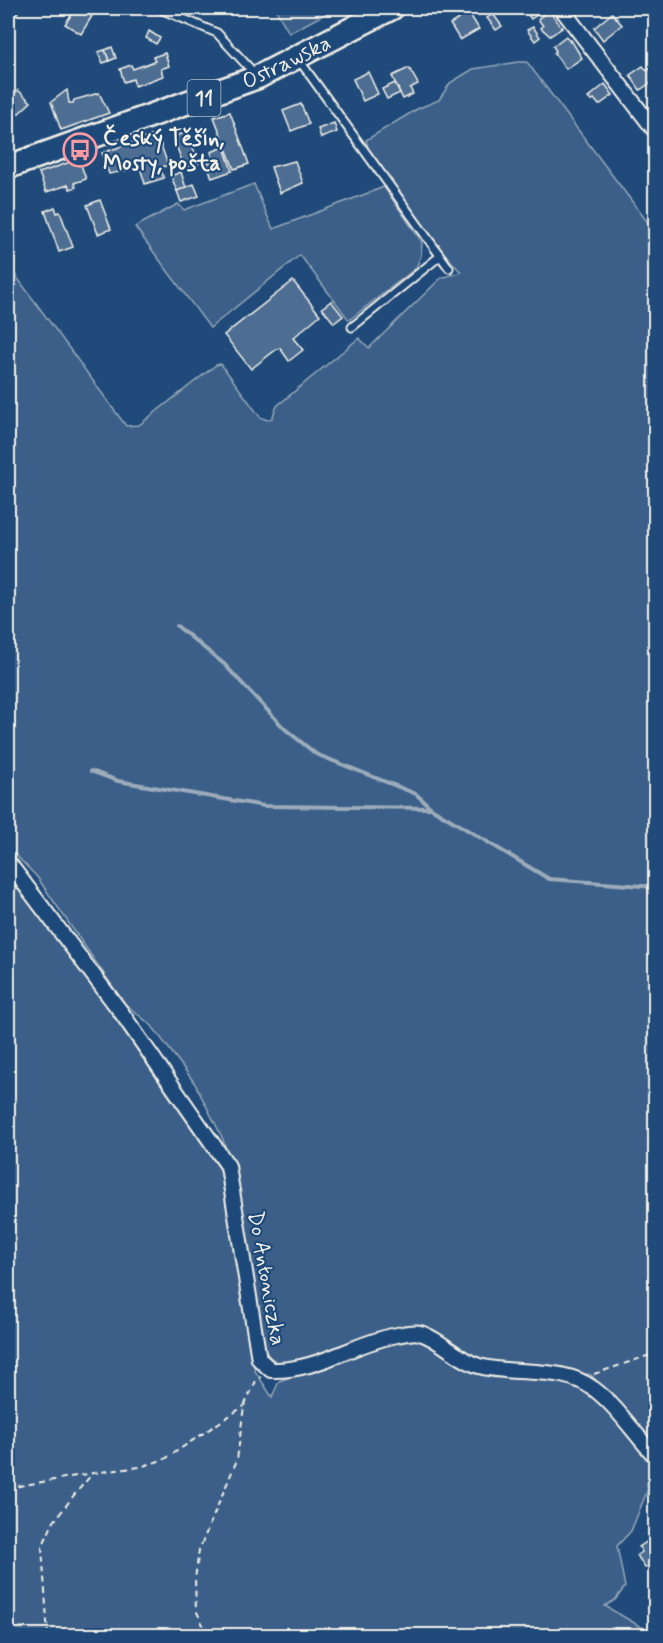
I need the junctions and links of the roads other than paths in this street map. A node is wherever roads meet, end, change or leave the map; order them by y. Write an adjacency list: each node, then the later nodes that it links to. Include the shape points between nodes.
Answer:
1 (15, 8): 5 (lane)
2 (158, 8): 7 (lane, via 217,33)
3 (392, 8): 6 (main road, Ostrawska / 11)
4 (561, 8): 8 (street)
5 (8, 16)
6 (298, 58): 7 (main road, Ostrawska / 11); 10 (lane)
7 (258, 77): 9 (main road, Ostrawska / 11)
8 (656, 132)
9 (8, 167)
10 (440, 256): 11 (lane); 12 (lane)
11 (449, 268)
12 (352, 327)
13 (8, 862): 14 (street, Do Antoniczka, via 121,1012 228,1166 259,1359 271,1370 289,1371 395,1335 419,1332 478,1366 577,1379 594,1389)
14 (656, 1457)

